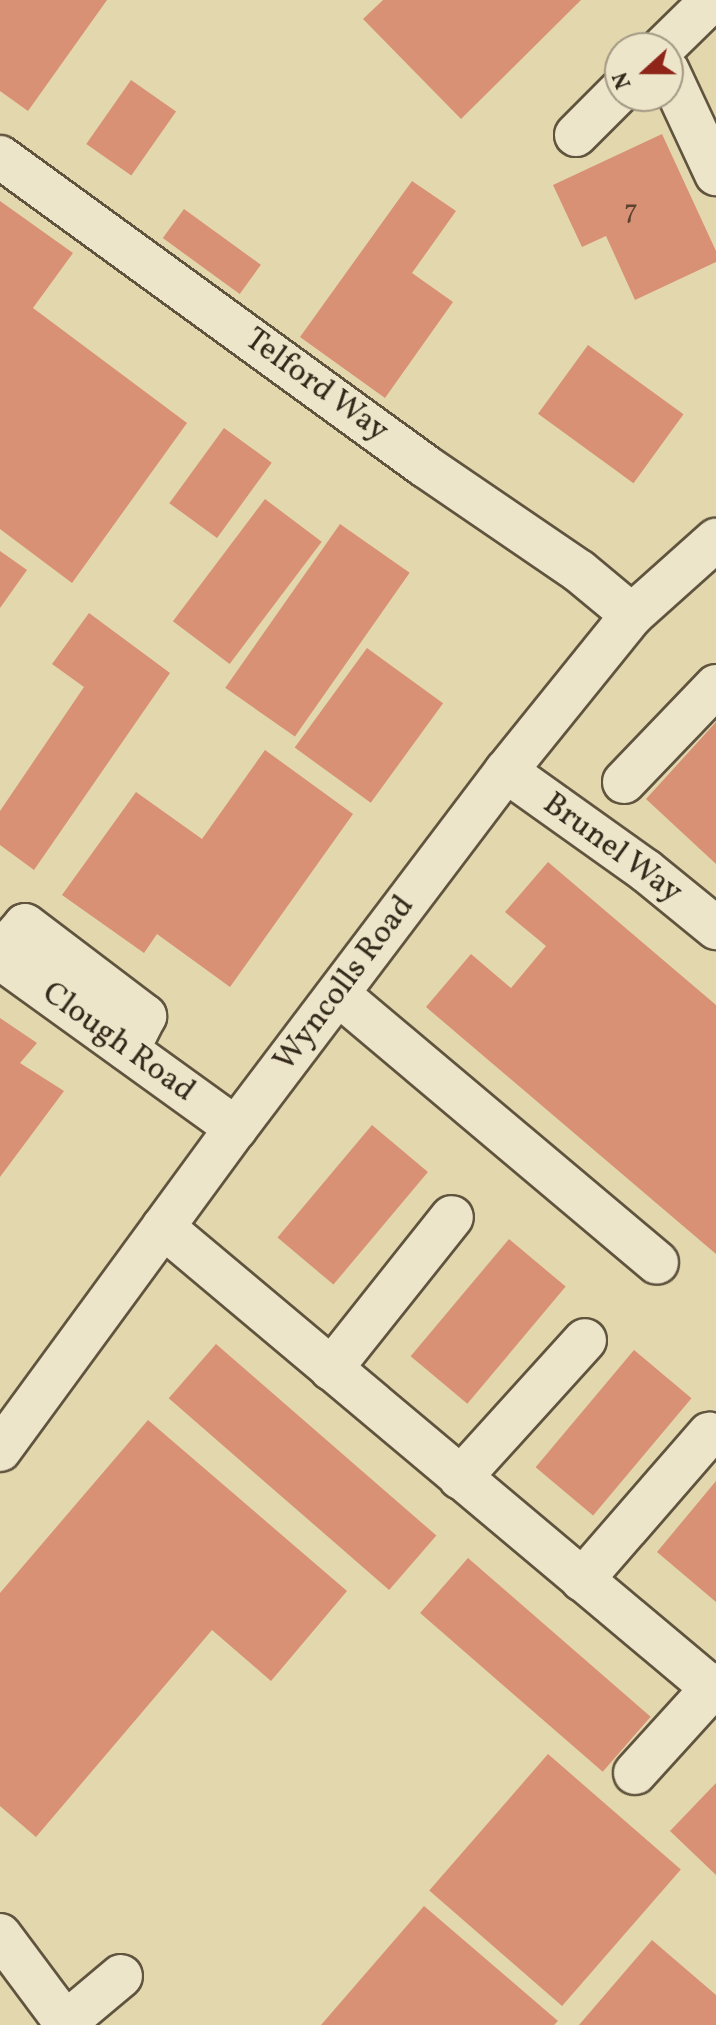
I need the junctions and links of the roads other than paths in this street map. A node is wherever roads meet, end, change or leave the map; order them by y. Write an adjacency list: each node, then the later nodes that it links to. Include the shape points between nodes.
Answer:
1 (712, 0): 2 (street)
2 (679, 32)
3 (684, 105): 7 (street)
4 (604, 107): 5 (street)
5 (576, 135)
6 (0, 157): 9 (street, Telford Way, via 425,466 579,571)
7 (716, 174)
8 (716, 540): 9 (street, Wyncolls Road)
9 (632, 615): 11 (street, Wyncolls Road)
10 (716, 686): 12 (street)
11 (506, 771): 13 (street, Brunel Way); 15 (street, Wyncolls Road)
12 (624, 782)
13 (716, 928)
14 (0, 956): 16 (street, Clough Road)
15 (338, 994): 16 (street, Wyncolls Road); 19 (street)
16 (236, 1128): 18 (street, Wyncolls Road)
17 (452, 1217): 21 (street)
18 (163, 1227): 21 (street); 22 (street, Wyncolls Road)
19 (657, 1263)
20 (585, 1340): 24 (street)
21 (331, 1369): 24 (street)
22 (5, 1431)
23 (709, 1434): 25 (street)
24 (460, 1478): 25 (street)
25 (582, 1580): 26 (street)
26 (714, 1686): 27 (street)
27 (635, 1773)
28 (0, 1935): 30 (street)
29 (121, 1976): 30 (street)
30 (66, 2024)

